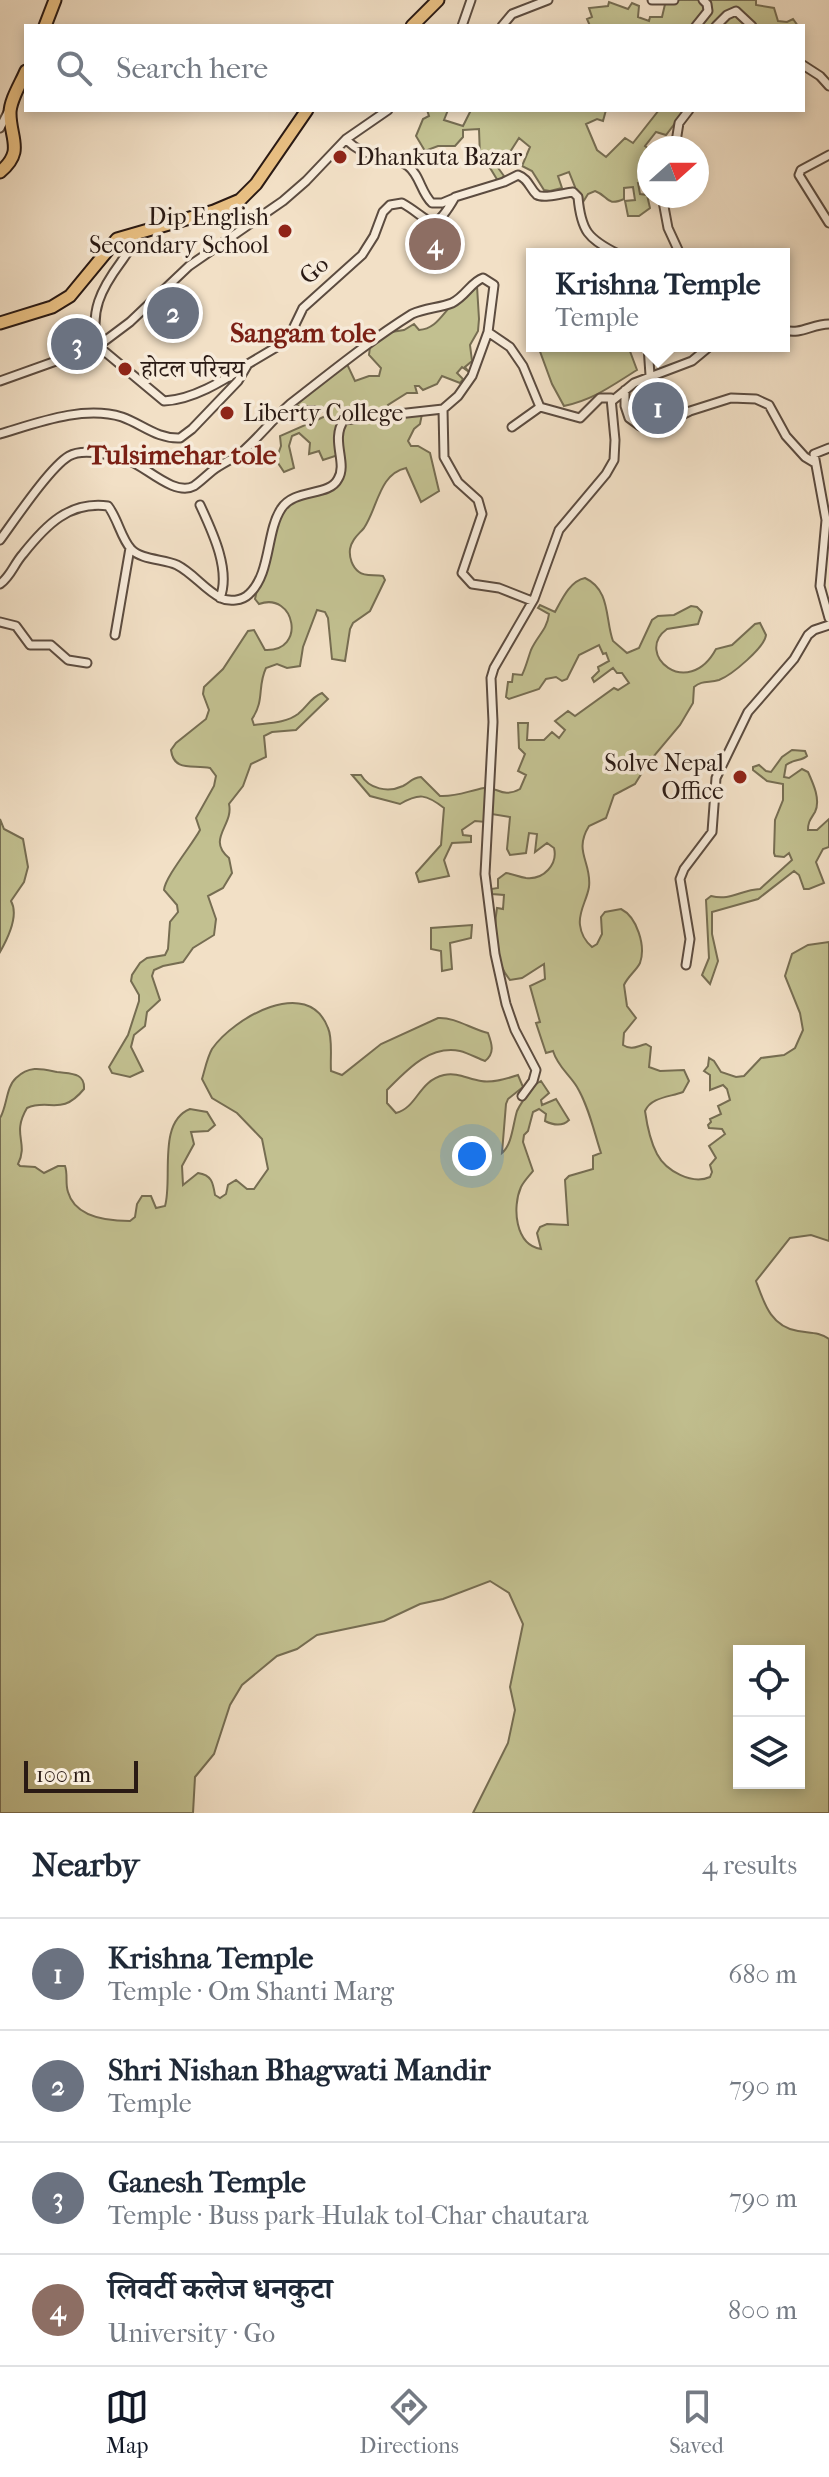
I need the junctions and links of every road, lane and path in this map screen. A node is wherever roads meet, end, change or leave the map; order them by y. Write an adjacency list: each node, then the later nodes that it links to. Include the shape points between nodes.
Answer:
1 (55, 0): 8 (main road)
2 (438, 0): 9 (main road)
3 (471, 0): 10 (street)
4 (548, 0): 11 (street, via 512,14)
5 (652, 0): 6 (street)
6 (674, 0)
7 (703, 0): 12 (street, via 708,11)
8 (46, 24)
9 (414, 24)
10 (463, 24)
11 (504, 24)
12 (698, 24)
13 (718, 24): 14 (street, via 736,11)
14 (750, 24)
15 (805, 66): 17 (street)
16 (24, 76): 18 (main road)
17 (829, 86)
18 (9, 110): 22 (street); 26 (main road, via 15,151)
19 (306, 112): 30 (main road, via 240,200)
20 (385, 112): 24 (street)
21 (687, 112): 23 (street)
22 (0, 128)
23 (677, 136)
24 (346, 139): 27 (street, via 355,150 412,169 432,203); 37 (street, via 283,201 189,266)
25 (829, 155): 29 (street, via 799,175)
26 (0, 172)
27 (455, 197): 31 (street, Go, via 518,175 542,197 573,192 590,238); 40 (street, Go, via 446,213 430,222 402,203 390,205 362,255 303,308 280,345)
28 (664, 208): 32 (street)
29 (829, 223)
30 (133, 233): 33 (main road, via 108,247 70,296); 37 (street, via 130,249 97,303)
31 (608, 248)
32 (677, 248)
33 (0, 323)
34 (829, 324): 36 (street)
35 (488, 332): 45 (street, via 510,347); 46 (street, via 472,376); 52 (street, via 494,285 483,278 467,294 412,314 345,360 240,454 197,484 178,487 131,461 76,453 16,515)
36 (790, 332)
37 (98, 346): 40 (street, via 164,401 230,377); 42 (street)
38 (649, 352): 41 (street)
39 (703, 352): 41 (street)
40 (248, 364): 48 (street, Go, via 238,381 180,438 124,417 91,414)
41 (650, 375): 43 (street)
42 (0, 381)
43 (625, 390): 44 (street); 50 (street, via 629,418 647,428 731,398 756,399 769,405 786,436)
44 (613, 403): 45 (street, via 600,398 577,418); 56 (street, via 614,460 559,530)
45 (540, 407): 47 (street)
46 (443, 409): 55 (street, via 344,420 338,431 338,481 286,503 250,594 231,601); 56 (street, via 444,457 458,482 478,500 482,514 462,573 472,584)
47 (512, 427)
48 (0, 434)
49 (829, 448): 50 (street, via 814,454)
50 (815, 463): 57 (street, via 826,520 820,586)
51 (200, 505): 55 (street, via 219,555)
52 (0, 540)
53 (130, 548): 54 (street, via 108,506 89,504 57,518); 55 (street, via 177,566); 60 (street)
54 (0, 584)
55 (220, 598)
56 (532, 601): 63 (street, via 491,678 485,874 506,1004 536,1070)
57 (829, 618)
58 (0, 622): 61 (street, via 16,626 30,645 51,645 68,660)
59 (829, 625): 62 (street, via 808,635 748,712 716,778 712,832 680,879 690,939)
60 (115, 635)
61 (87, 663)
62 (686, 965)
63 (522, 1096)

